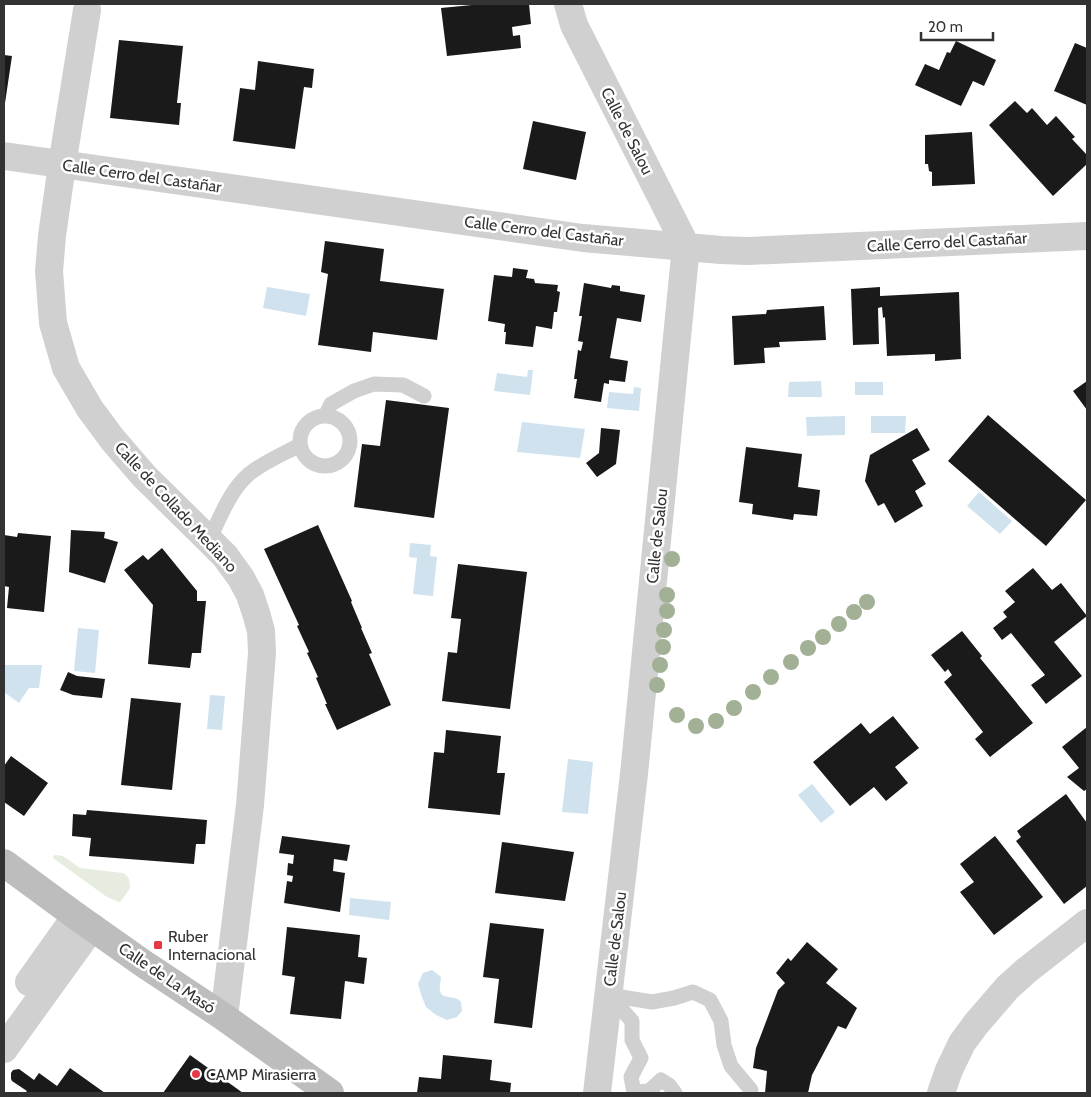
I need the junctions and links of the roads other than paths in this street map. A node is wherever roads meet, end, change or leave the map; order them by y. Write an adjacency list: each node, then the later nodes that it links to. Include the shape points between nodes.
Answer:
1 (568, 4): 6 (street, Calle de Salou, via 574,25)
2 (87, 10): 4 (street, Calle de Collado Mediano)
3 (4, 156): 4 (street, Calle Cerro del Castañar)
4 (62, 165): 6 (street, Calle Cerro del Castañar, via 583,238); 10 (street, Calle de Collado Mediano, via 49,270 53,323 66,368 113,440 144,476)
5 (1087, 236): 6 (street, Calle Cerro del Castañar, via 748,251)
6 (686, 246): 14 (street, Calle de Salou)
7 (424, 396): 8 (lane, via 403,385 374,384 331,404)
8 (325, 416): 9 (lane, via 309,421 300,436); 9 (lane, via 334,417 347,428 351,444 344,459 321,467 307,460)
9 (300, 445): 10 (lane, via 248,475 235,489)
10 (210, 540): 16 (street, Calle de Collado Mediano, via 241,578 250,595 261,631 262,653 250,805)
11 (4, 863): 12 (street, Calle de La Masó)
12 (84, 922): 15 (street); 16 (street, Calle de La Masó)
13 (1087, 923): 22 (street, via 1008,987 976,1024 962,1044)
14 (609, 995): 18 (lane, via 652,1002 693,992 710,1000 721,1021 731,1066); 20 (street, Calle de Salou); 21 (lane, via 632,1021 632,1040 641,1058 631,1077 634,1092 649,1091 661,1080)
15 (14, 1013): 17 (street)
16 (224, 1017): 19 (street, Calle de La Masó)
17 (4, 1049)
18 (750, 1090)
19 (330, 1093)
20 (597, 1093)
21 (675, 1093)
22 (941, 1093)

